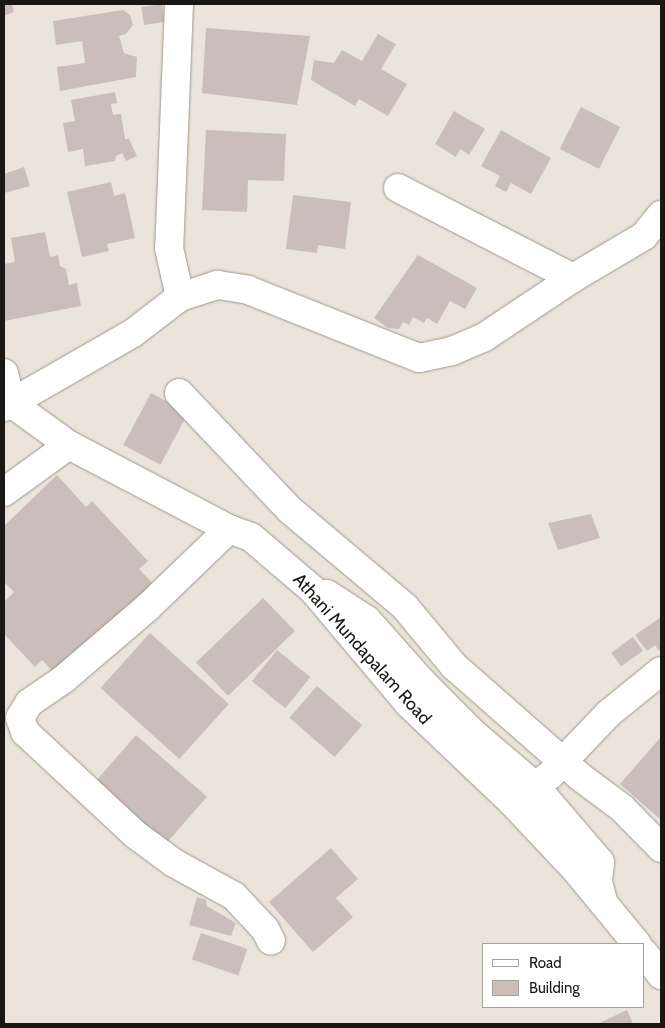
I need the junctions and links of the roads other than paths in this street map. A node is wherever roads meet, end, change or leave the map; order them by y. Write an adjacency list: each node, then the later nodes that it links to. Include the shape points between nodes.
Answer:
1 (179, 4): 5 (street, via 169,248)
2 (398, 188): 4 (street)
3 (661, 215): 4 (street, via 644,236)
4 (573, 278): 5 (street, via 483,338 452,351 420,358 248,290 218,284)
5 (180, 298): 8 (street, via 134,332)
6 (4, 373): 8 (street)
7 (179, 393): 14 (street, via 290,510 405,608 454,666)
8 (8, 405): 9 (street, Athani Mundapalam Road)
9 (69, 445): 10 (street); 11 (street, Athani Mundapalam Road)
10 (4, 492)
11 (229, 528): 12 (street, Athani Mundapalam Road, via 251,537); 18 (street, via 148,607 64,679 29,703 20,718 26,732 136,835 174,863 234,896 266,929)
12 (313, 590): 15 (street, via 334,596 367,620 455,715); 17 (street, Athani Mundapalam Road, via 409,704 511,801)
13 (661, 671): 14 (street, via 608,714)
14 (564, 761): 15 (street); 16 (street, via 622,808)
15 (534, 786): 17 (street, via 600,862 598,882)
16 (661, 848)
17 (603, 901): 19 (street, Athani Mundapalam Road)
18 (271, 941)
19 (636, 943)
20 (645, 954): 21 (street)
21 (661, 975)

